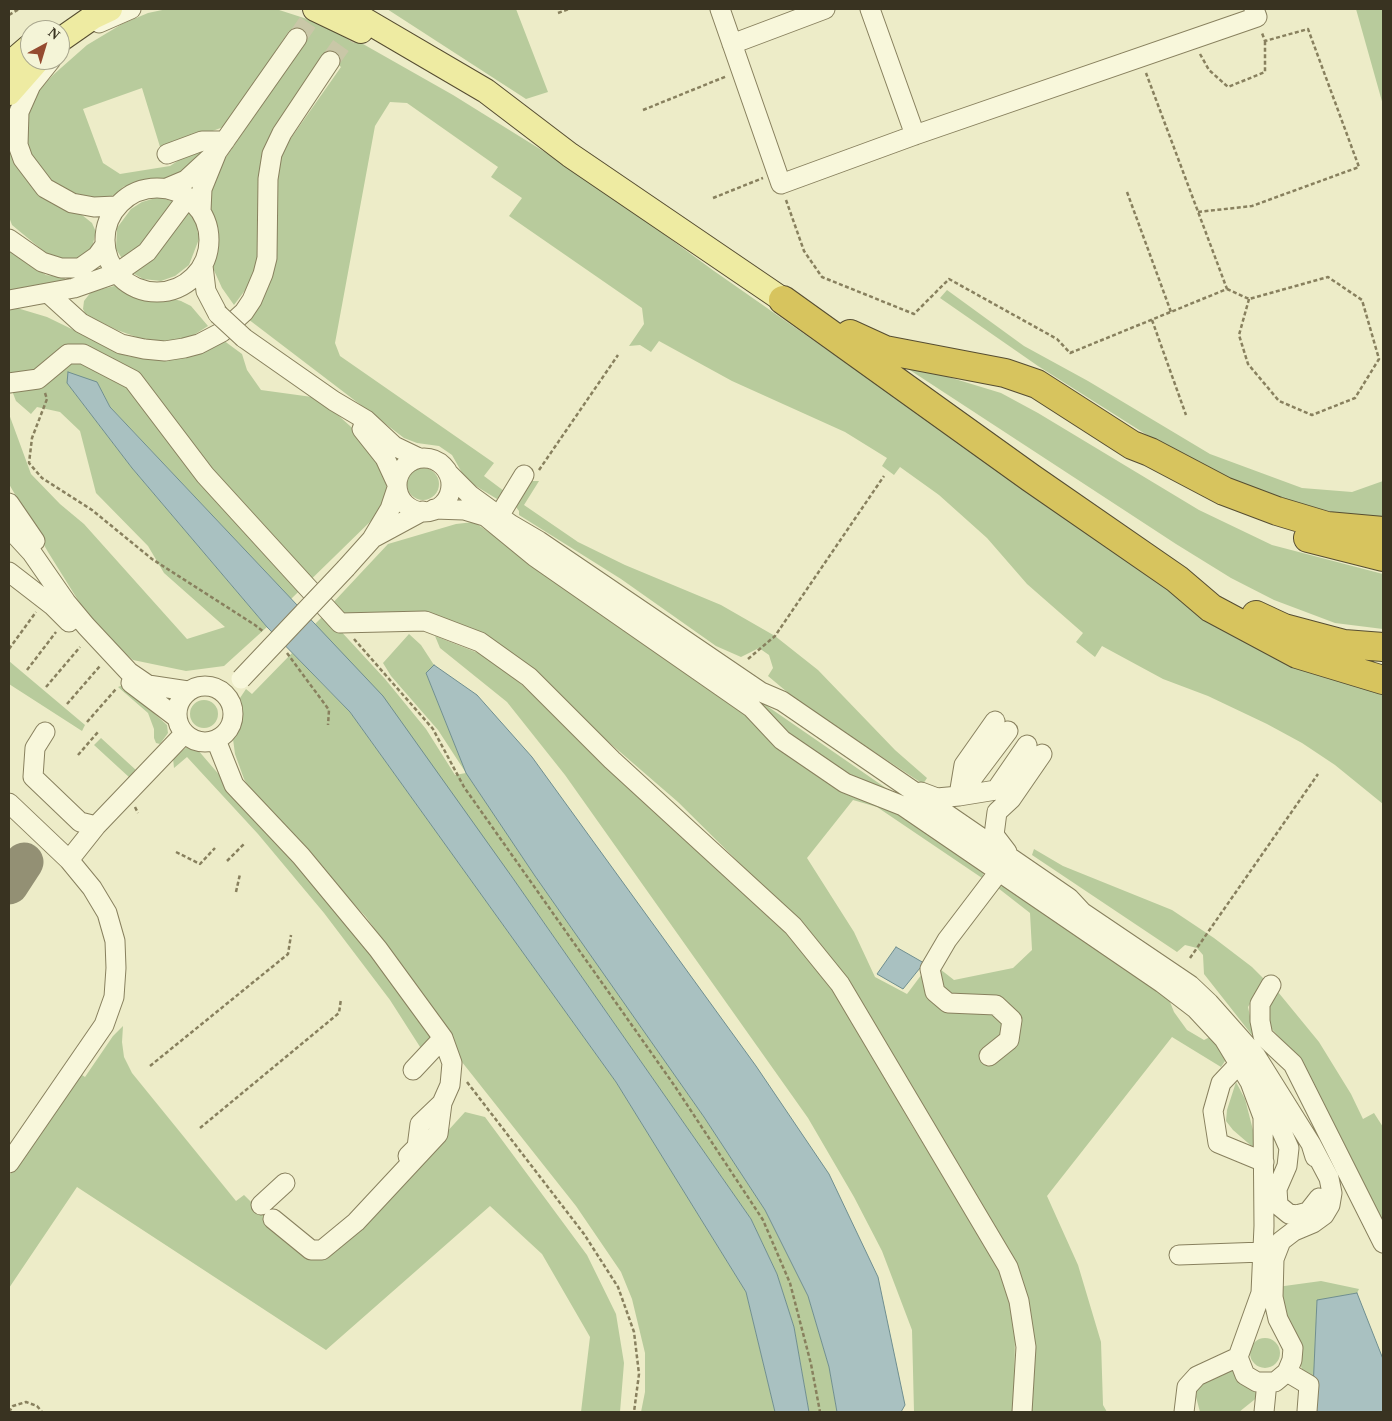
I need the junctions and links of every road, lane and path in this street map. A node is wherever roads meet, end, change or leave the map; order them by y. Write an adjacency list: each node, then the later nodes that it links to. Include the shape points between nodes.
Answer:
1 (19, 9): 14 (path)
2 (83, 9): 15 (main road)
3 (110, 9): 16 (main road)
4 (131, 9): 20 (street, via 105,19)
5 (315, 9): 35 (main road, via 408,57)
6 (346, 9): 29 (main road)
7 (364, 9): 29 (street)
8 (569, 9): 12 (path)
9 (720, 9): 21 (street)
10 (825, 9): 21 (street)
11 (870, 9): 32 (street)
12 (558, 13)
13 (1255, 13): 18 (street); 19 (path)
14 (9, 15)
15 (66, 20)
16 (70, 33)
17 (296, 38): 33 (street)
18 (1192, 40): 19 (path, via 1209,70 1228,87 1264,72); 23 (street)
19 (1266, 41): 43 (path, via 1308,29 1359,167 1252,206)
20 (70, 43)
21 (732, 44): 28 (street)
22 (20, 55): 25 (main road)
23 (1140, 57): 32 (street); 43 (path)
24 (330, 61): 50 (street, via 282,133 272,154 268,179 267,258 263,274 244,312 222,332 199,344 165,351 121,344 81,323)
25 (9, 64)
26 (29, 70): 30 (main road)
27 (43, 70): 41 (street, via 31,85 19,112 18,146 23,159 45,188 72,203)
28 (741, 70): 31 (path); 36 (street)
29 (486, 91): 35 (main road)
30 (9, 93)
31 (642, 110)
32 (915, 135): 36 (street)
33 (221, 147): 34 (street, via 202,141); 37 (street, via 186,180); 42 (street, via 202,189)
34 (167, 154)
35 (570, 155): 53 (main road)
36 (779, 178): 40 (path); 56 (path, via 804,251 822,277 914,314 950,279 1057,339 1070,353)
37 (167, 188): 39 (street); 41 (street, via 139,190)
38 (1127, 192): 54 (path)
39 (188, 197): 42 (street); 47 (street, via 147,252)
40 (713, 198)
41 (116, 206): 45 (street, via 107,225)
42 (201, 211): 46 (street, via 210,238)
43 (1198, 212): 49 (path)
44 (9, 239): 45 (street, via 42,262 62,268 80,268)
45 (104, 245): 47 (street, via 110,264)
46 (203, 266): 48 (street, via 190,280); 55 (street, via 206,291)
47 (117, 273): 48 (street, via 129,284 143,290); 50 (street)
48 (174, 289): 55 (street, via 199,300)
49 (1227, 289): 51 (path); 54 (path)
50 (49, 294): 52 (street)
51 (1249, 299): 51 (path, via 1239,335 1248,364 1279,401 1312,415 1356,398 1380,359 1362,300 1328,277)
52 (9, 300)
53 (783, 300): 62 (highway, via 820,313 854,336 886,350 1005,373 1038,384); 76 (highway)
54 (1171, 312): 56 (path)
55 (218, 314): 60 (street, bridge, via 244,338)
56 (1152, 320): 61 (path)
57 (618, 355): 66 (path, via 535,475)
58 (38, 379): 59 (street); 79 (street, via 68,354 83,354 133,380 205,475); 81 (path, via 47,399 32,438 29,463 42,478 92,510 152,560 255,624)
59 (9, 384)
60 (334, 401): 63 (street, via 366,420 394,446); 67 (street, via 359,425 385,458)
61 (1186, 415)
62 (1132, 444): 72 (highway, via 1224,492 1277,511 1327,526); 74 (highway, via 1146,460 1214,500 1292,533)
63 (419, 458): 64 (street, via 436,460); 67 (street, via 404,467)
64 (448, 473): 69 (street, via 450,490 442,505); 70 (street)
65 (884, 476): 86 (path, via 775,636)
66 (520, 481): 70 (street)
67 (397, 486): 69 (street, via 403,502 409,507); 73 (street, via 390,509)
68 (9, 503): 77 (street, via 49,562)
69 (428, 510): 70 (street, via 464,510); 73 (street)
70 (498, 519): 93 (street, via 538,541); 112 (street, via 535,557 752,708 782,740 813,762 844,783 904,806)
71 (9, 528): 77 (street, via 32,553)
72 (1383, 531)
73 (372, 539): 94 (street, bridge)
74 (1383, 557)
75 (9, 572): 89 (street, via 53,606)
76 (1177, 579): 83 (highway, via 1284,628 1344,644); 90 (highway, via 1211,608 1296,654)
77 (66, 602): 92 (street, via 129,672 148,686)
78 (37, 611): 84 (path)
79 (340, 623): 145 (path, via 433,729 464,787 674,1085 763,1220 790,1283); 146 (street, via 425,621 480,642 529,677 612,760 792,926 840,984 1008,1267 1019,1301 1026,1347)
80 (59, 629): 88 (path)
81 (270, 638)
82 (80, 647): 91 (path)
83 (1383, 647)
84 (9, 649)
85 (285, 651): 98 (path, via 329,710)
86 (748, 659)
87 (101, 665): 95 (path)
88 (27, 670)
89 (124, 678): 96 (path); 97 (street)
90 (1383, 680)
91 (46, 687)
92 (188, 691): 94 (street, via 203,685); 97 (street, via 178,702)
93 (760, 692): 104 (street, via 782,701); 112 (street, via 777,711)
94 (226, 694): 101 (street, via 233,720 230,729)
95 (66, 704)
96 (87, 722)
97 (180, 725): 101 (street, via 199,742); 106 (street)
98 (328, 725)
99 (45, 732): 106 (street, via 34,748 33,777 80,822)
100 (98, 732): 102 (path)
101 (216, 740): 119 (street, via 234,785 319,877 378,949)
102 (78, 755)
103 (1318, 774): 116 (path)
104 (906, 786): 112 (street); 112 (street, via 936,798 959,796 977,775 1021,740 1018,804 997,812 994,835)
105 (9, 802): 110 (street)
106 (96, 826): 110 (street)
107 (245, 843): 111 (path)
108 (215, 848): 109 (path, via 200,864)
109 (176, 852)
110 (69, 860): 130 (street, via 107,913 114,941 114,998 104,1024)
111 (227, 860)
112 (1005, 866): 120 (street, via 1065,906 1082,912 1190,985); 121 (street, via 947,940 930,969 935,992 948,1003 996,1005 1012,1020 1009,1040); 123 (street, via 1196,1009 1224,1039)
113 (240, 874): 114 (path)
114 (236, 892)
115 (292, 934): 124 (path, via 288,954)
116 (1190, 958)
117 (1271, 986): 135 (street, via 1260,1004 1263,1036 1293,1064)
118 (341, 999): 127 (path, via 339,1013)
119 (443, 1038): 122 (street); 125 (street)
120 (1244, 1046): 128 (street, via 1256,1056); 132 (street, via 1289,1148)
121 (989, 1056)
122 (452, 1063): 126 (street, via 450,1085); 144 (path, via 584,1234 618,1288 634,1332 639,1374)
123 (1239, 1064): 129 (street, via 1250,1082 1263,1117); 129 (street, via 1221,1083 1213,1111 1218,1143)
124 (150, 1066)
125 (413, 1070)
126 (442, 1102): 131 (street, via 438,1134 356,1222 322,1250 311,1250 267,1212); 133 (street, via 420,1124 417,1147)
127 (200, 1128)
128 (1311, 1144): 132 (street, via 1322,1183 1314,1207 1297,1215 1288,1214 1278,1205); 139 (street, via 1323,1164 1332,1192 1324,1215 1281,1241 1274,1259 1272,1280 1276,1312 1293,1348)
129 (1264, 1162): 134 (street)
130 (9, 1163)
131 (285, 1183)
132 (1277, 1189): 134 (street)
133 (374, 1190)
134 (1264, 1205): 136 (street)
135 (1383, 1243)
136 (1263, 1252): 137 (street); 138 (street, via 1261,1293)
137 (1179, 1255)
138 (1238, 1357): 140 (street, via 1245,1375 1257,1382); 147 (street, via 1197,1376 1188,1387)
139 (1286, 1372): 140 (street, via 1275,1382); 141 (street, via 1309,1384)
140 (1267, 1382): 148 (street)
141 (1307, 1411)
142 (9, 1412): 143 (path, via 13,1406 26,1402)
143 (42, 1412)
144 (634, 1412)
145 (820, 1412)
146 (1022, 1412)
147 (1184, 1412)
148 (1264, 1412)

